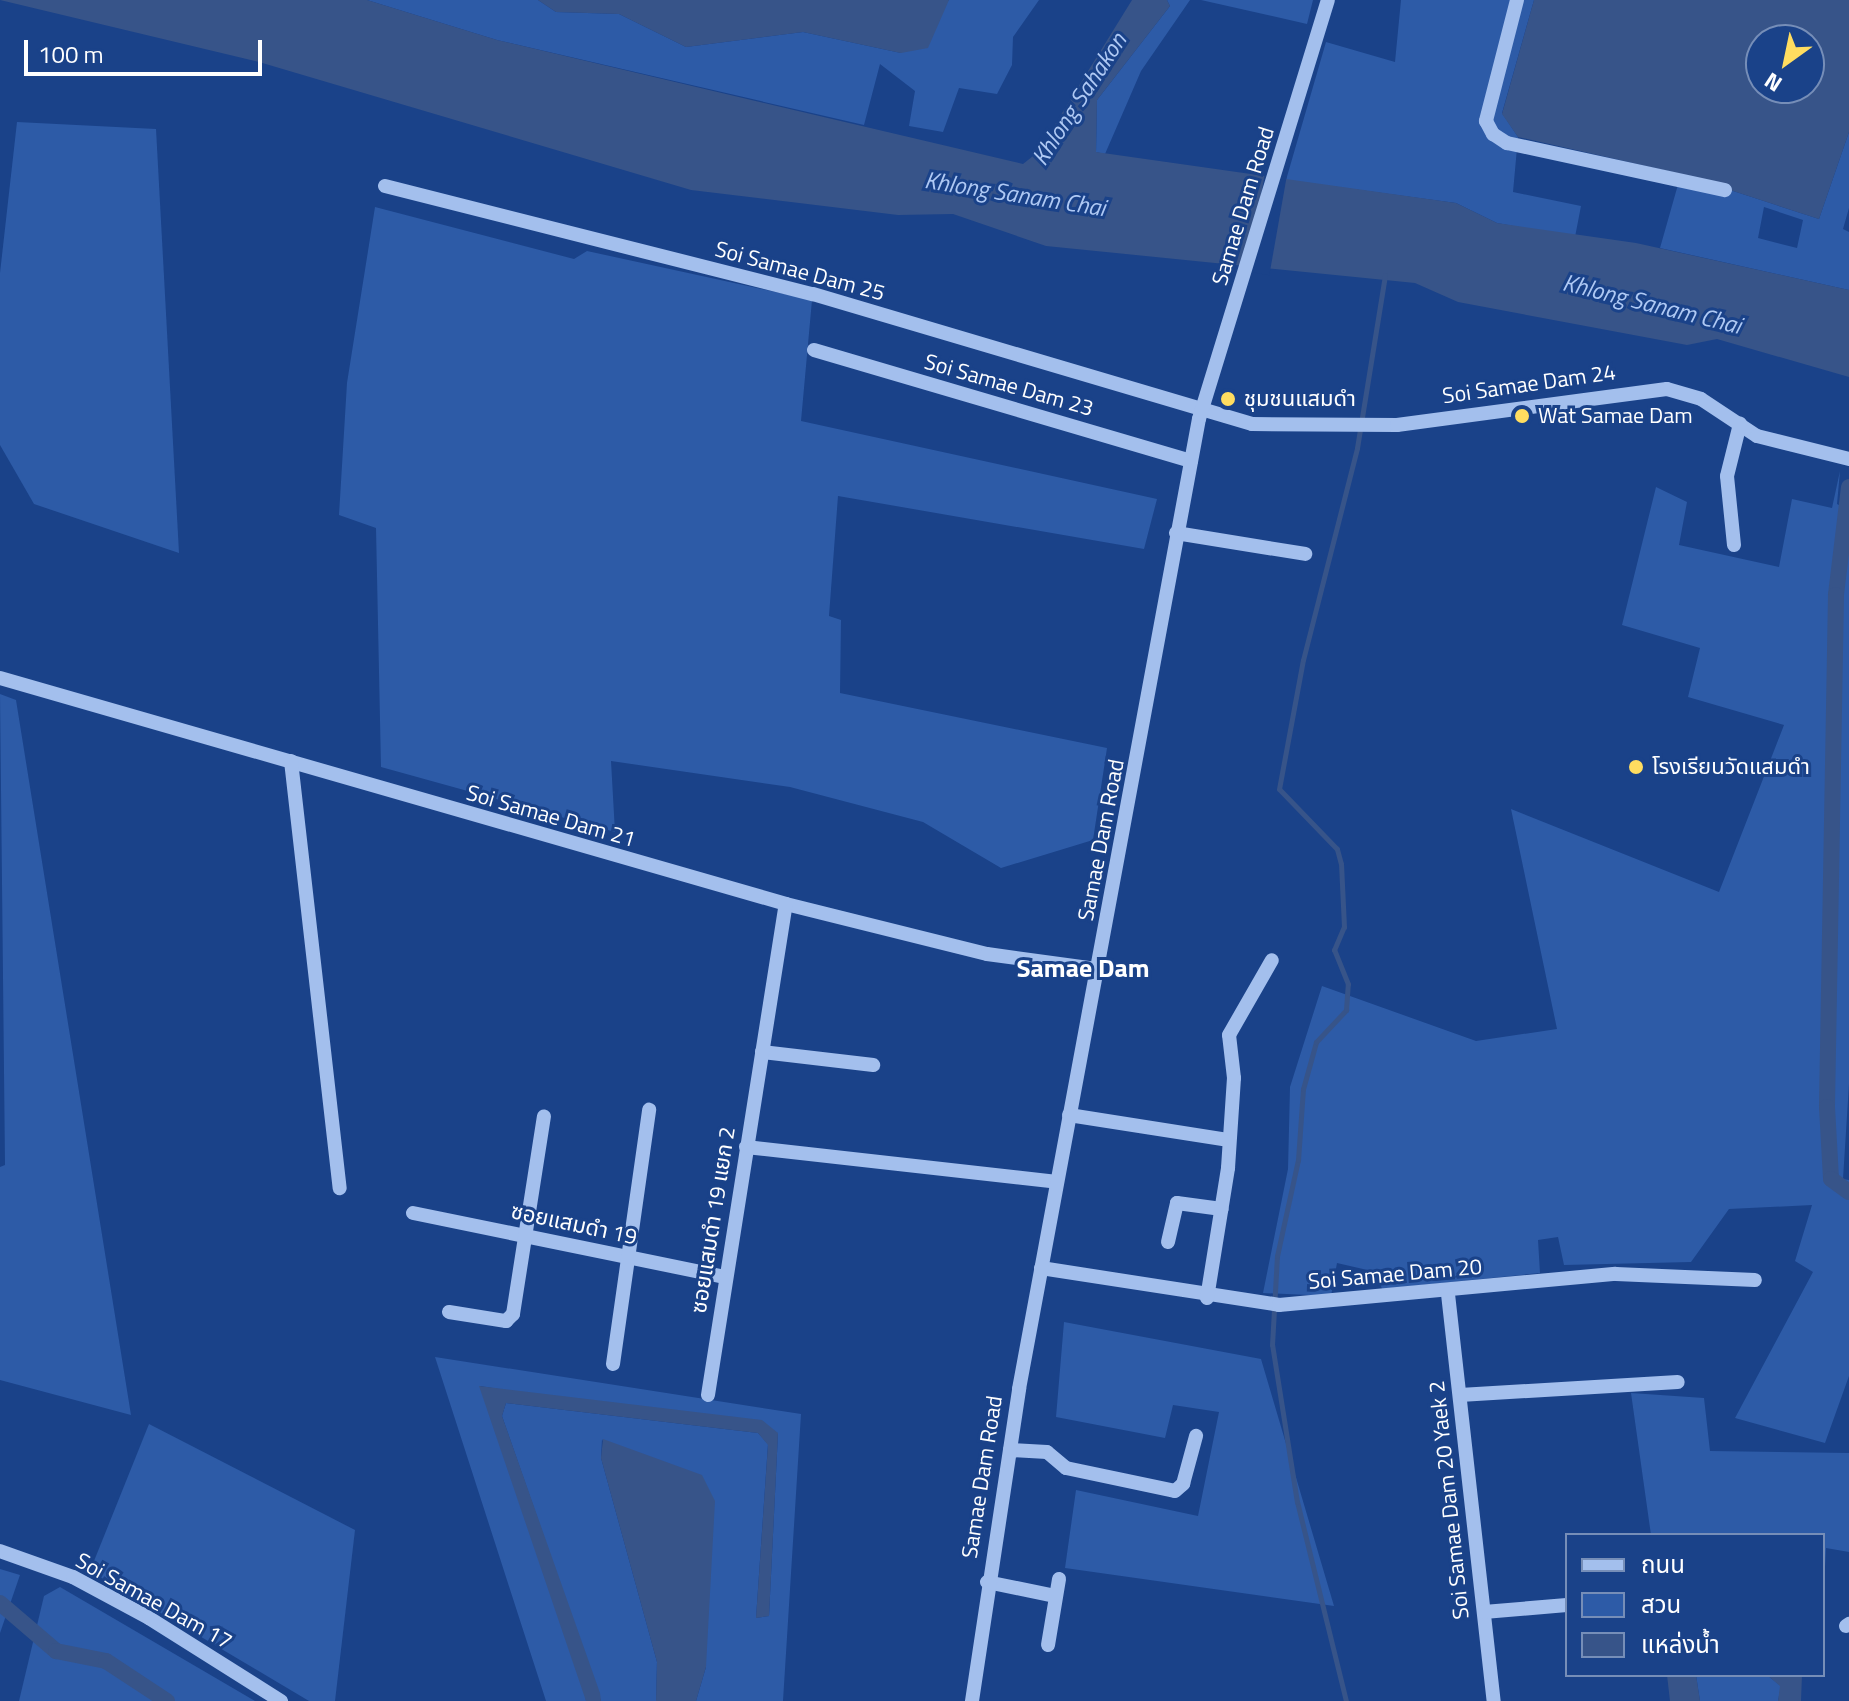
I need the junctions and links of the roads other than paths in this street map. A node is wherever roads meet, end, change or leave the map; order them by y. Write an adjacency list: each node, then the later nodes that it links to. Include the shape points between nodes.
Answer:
1 (1328, 0): 6 (street, Samae Dam Road)
2 (1517, 0): 4 (street, via 1486,121 1493,134 1507,143)
3 (385, 186): 6 (street, Soi Samae Dam 25, via 813,294)
4 (1725, 190)
5 (814, 350): 9 (street, Soi Samae Dam 23)
6 (1201, 412): 7 (street, Soi Samae Dam 24, via 1296,428 1347,426 1667,389 1701,399); 9 (street, Samae Dam Road)
7 (1740, 424): 8 (street, Soi Samae Dam 24, via 1768,439); 11 (street, via 1727,476)
8 (1849, 459)
9 (1191, 461): 10 (street, Samae Dam Road)
10 (1176, 533): 12 (street); 17 (street, Samae Dam Road, via 1145,732)
11 (1734, 545)
12 (1305, 554)
13 (0, 678): 14 (street, Soi Samae Dam 21)
14 (291, 761): 15 (street, Soi Samae Dam 21); 26 (street)
15 (786, 904): 17 (street, Soi Samae Dam 21, via 987,954); 18 (street, ซอยแสมดำ 19 แยก 2)
16 (1272, 960): 23 (street, via 1229,1035 1234,1078)
17 (1096, 969): 21 (street, Samae Dam Road)
18 (762, 1052): 19 (street); 24 (street, ซอยแสมดำ 19 แยก 2)
19 (873, 1065)
20 (649, 1110): 31 (street)
21 (1069, 1115): 23 (street); 25 (street, Samae Dam Road)
22 (544, 1116): 29 (street)
23 (1229, 1140): 27 (street)
24 (746, 1147): 25 (street); 33 (street, ซอยแสมดำ 19 แยก 2)
25 (1057, 1182): 32 (street, Samae Dam Road)
26 (340, 1188)
27 (1222, 1209): 30 (street, via 1177,1203); 36 (street)
28 (413, 1213): 29 (street, ซอยแสมดำ 19)
29 (525, 1236): 31 (street, ซอยแสมดำ 19); 37 (street, via 513,1314 506,1321)
30 (1168, 1242)
31 (627, 1257): 33 (street, ซอยแสมดำ 19); 38 (street)
32 (1041, 1268): 36 (street, Soi Samae Dam 20); 43 (street, Samae Dam Road)
33 (726, 1277): 40 (street, ซอยแสมดำ 19 แยก 2)
34 (1755, 1280): 35 (street, Soi Samae Dam 20, via 1616,1274)
35 (1448, 1294): 36 (street, Soi Samae Dam 20, via 1279,1305); 41 (street, Soi Samae Dam 20 Yaek 2)
36 (1207, 1298)
37 (449, 1312)
38 (613, 1364)
39 (1678, 1382): 41 (street)
40 (708, 1395)
41 (1460, 1395): 49 (street, Soi Samae Dam 20 Yaek 2)
42 (1196, 1436): 43 (street, via 1183,1484 1175,1491 1066,1468 1047,1452)
43 (1010, 1450): 46 (street, Samae Dam Road)
44 (0, 1551): 51 (street, Soi Samae Dam 17, via 73,1577)
45 (1059, 1579): 47 (street)
46 (987, 1582): 47 (street); 52 (street, Samae Dam Road)
47 (1055, 1596): 50 (street)
48 (1565, 1605): 49 (street)
49 (1484, 1612): 53 (street, Soi Samae Dam 20 Yaek 2)
50 (1048, 1645)
51 (281, 1701)
52 (972, 1701)
53 (1494, 1701)

